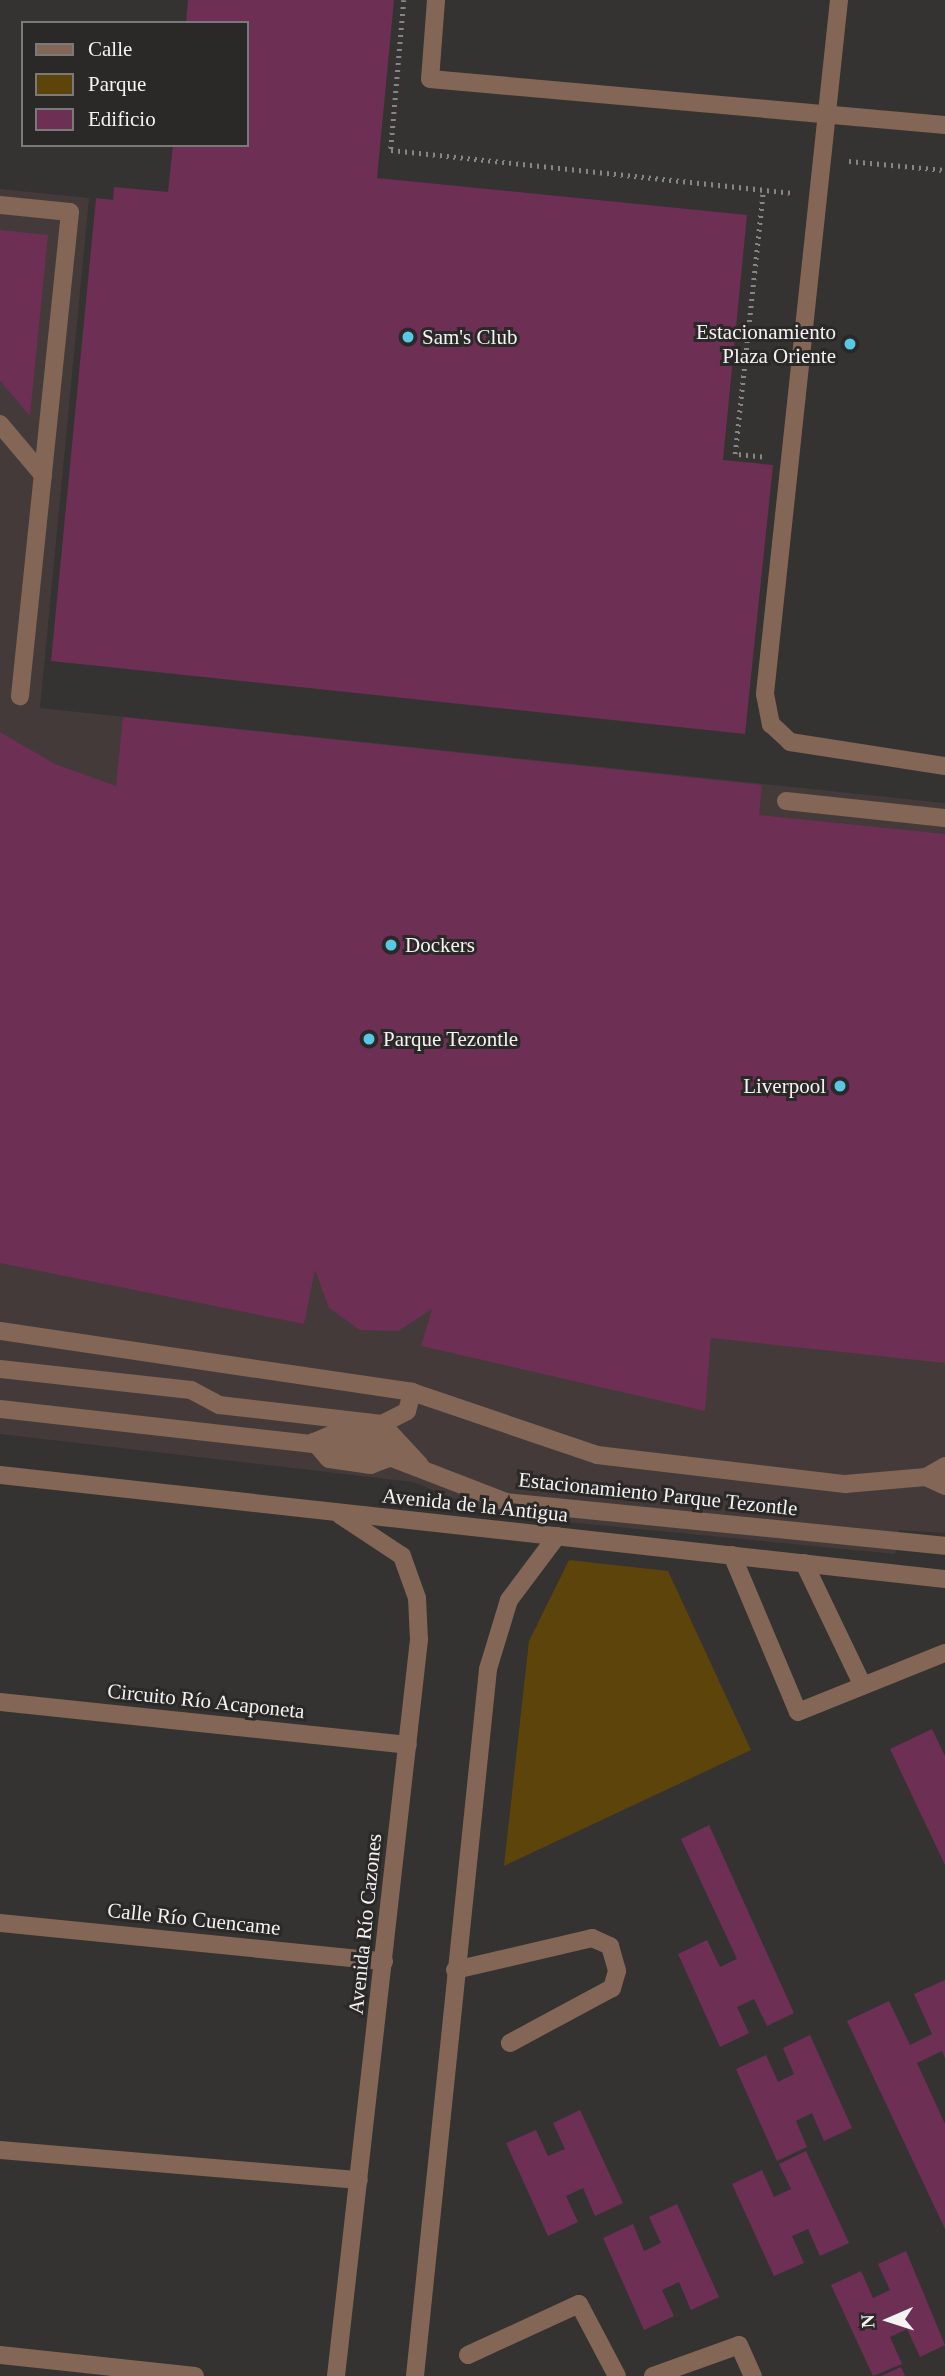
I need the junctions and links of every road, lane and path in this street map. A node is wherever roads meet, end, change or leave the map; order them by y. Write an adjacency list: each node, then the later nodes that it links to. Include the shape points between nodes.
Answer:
1 (404, 0): 8 (path, via 391,150)
2 (436, 0): 4 (street, via 430,79)
3 (839, 0): 4 (street)
4 (829, 114): 5 (street); 6 (street)
5 (945, 125)
6 (824, 158): 7 (path); 12 (street)
7 (945, 170)
8 (762, 190): 9 (path); 12 (path, via 735,454)
9 (793, 193)
10 (0, 205): 13 (street, via 71,212)
11 (0, 424): 13 (street)
12 (790, 460): 15 (street, via 765,694 771,724 790,742)
13 (43, 475): 14 (street)
14 (20, 696)
15 (945, 766)
16 (786, 801): 17 (street)
17 (945, 818)
18 (0, 1331): 20 (street, Estacionamiento Parque Tezontle)
19 (0, 1369): 22 (street, via 191,1390 219,1405)
20 (412, 1392): 22 (street, via 407,1411); 27 (street, Estacionamiento Parque Tezontle, via 597,1455 845,1483)
21 (0, 1409): 24 (street, Estacionamiento Parque Tezontle, via 314,1442 394,1456)
22 (382, 1424): 24 (street)
23 (945, 1466): 27 (street)
24 (422, 1467): 31 (street, Estacionamiento Parque Tezontle, via 506,1502)
25 (945, 1474): 27 (street)
26 (0, 1475): 29 (street, Avenida de la Antigua)
27 (926, 1477): 28 (street, Estacionamiento Parque Tezontle)
28 (945, 1486)
29 (337, 1513): 30 (street, Avenida de la Antigua); 38 (street, Avenida Río Cazones, via 402,1556 417,1598)
30 (557, 1536): 32 (street, Avenida de la Antigua); 41 (street, via 509,1600 488,1669)
31 (945, 1546)
32 (732, 1555): 33 (street, Avenida de la Antigua); 36 (street, via 798,1712)
33 (804, 1563): 34 (street, Avenida de la Antigua); 36 (street)
34 (945, 1579)
35 (945, 1653): 36 (street)
36 (863, 1686)
37 (0, 1702): 38 (street, Circuito Río Acaponeta)
38 (408, 1745): 40 (street, Avenida Río Cazones)
39 (0, 1923): 40 (street, Calle Río Cuencame)
40 (384, 1961): 44 (street, Avenida Río Cazones)
41 (455, 1970): 42 (street, via 592,1938 610,1945 617,1971 612,1988); 50 (street)
42 (510, 2043)
43 (0, 2150): 44 (street)
44 (359, 2180): 49 (street, Avenida Río Cazones)
45 (0, 2355): 48 (street)
46 (468, 2355): 51 (street, via 579,2304)
47 (659, 2375): 52 (street, via 739,2345)
48 (195, 2376)
49 (336, 2376)
50 (415, 2376)
51 (617, 2376)
52 (753, 2376)

